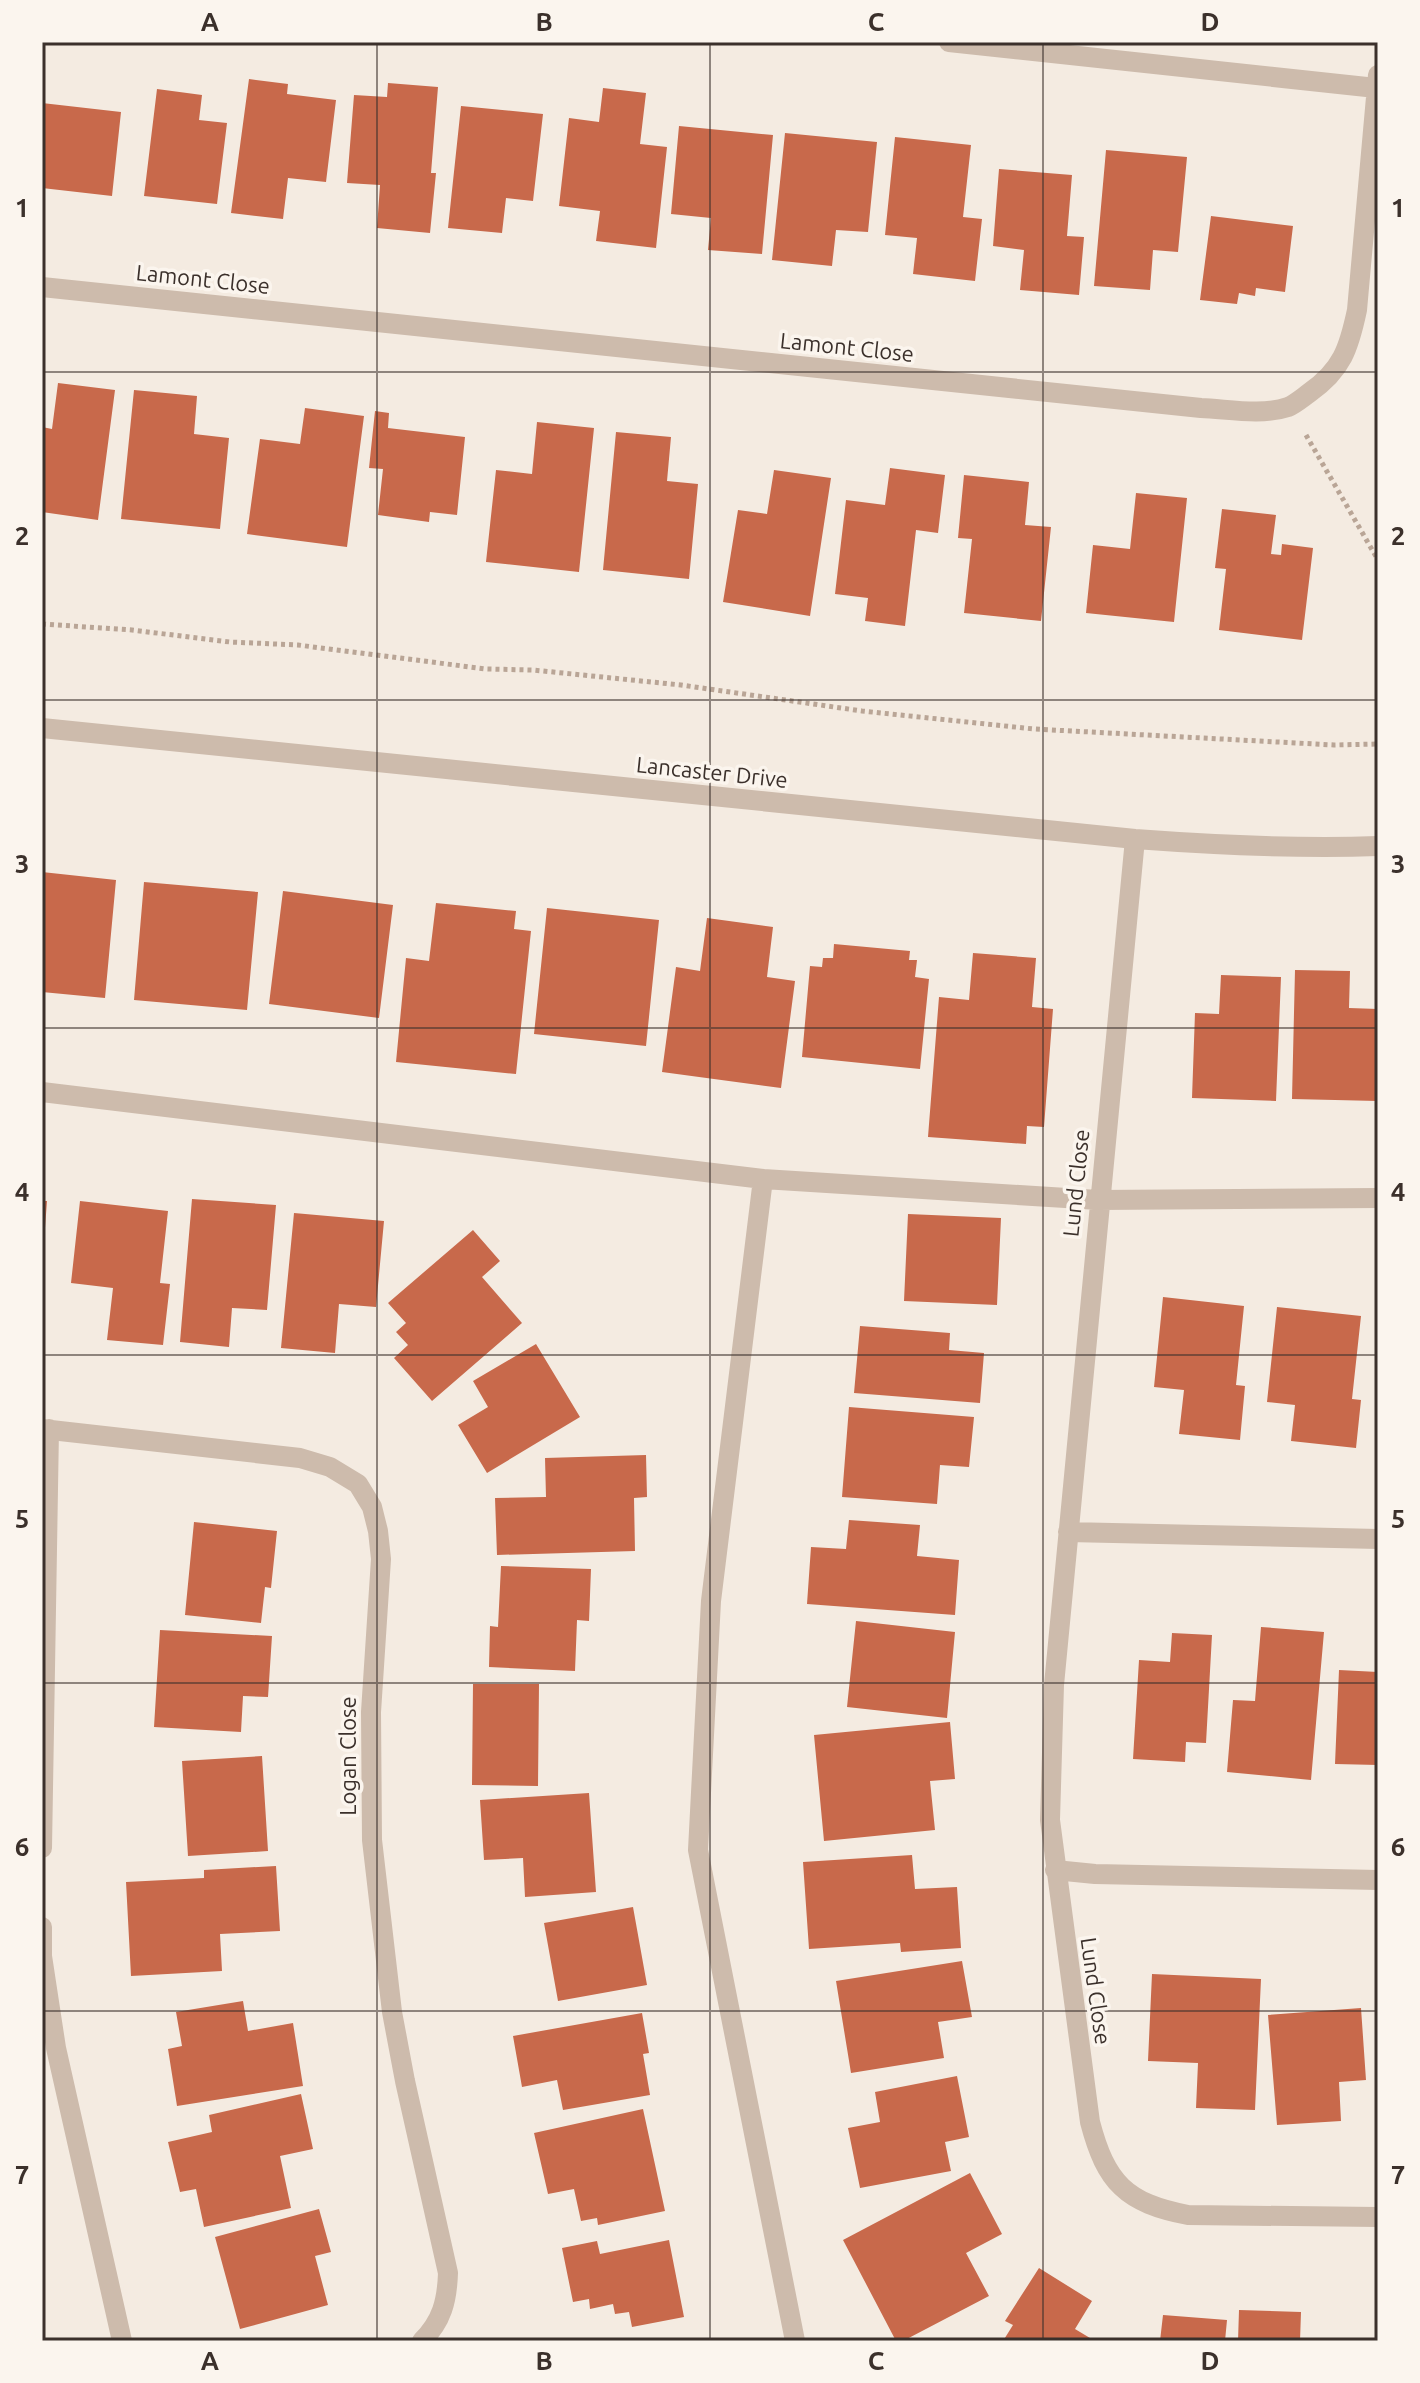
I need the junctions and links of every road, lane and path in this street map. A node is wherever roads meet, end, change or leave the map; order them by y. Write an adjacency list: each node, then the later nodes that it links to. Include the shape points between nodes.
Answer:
1 (949, 42): 2 (street)
2 (1377, 82): 4 (street, Lamont Close, via 1350,344 1337,369)
3 (42, 287): 4 (street, Lamont Close, via 1201,408 1258,411)
4 (1289, 406): 5 (path)
5 (1378, 560)
6 (42, 624): 8 (path, via 667,684 1034,729)
7 (42, 728): 9 (street, Lancaster Drive)
8 (1378, 744)
9 (1135, 839): 10 (street, Lancaster Drive, via 1231,846); 14 (street, Lund Close)
10 (1378, 846)
11 (42, 1092): 12 (street)
12 (763, 1179): 14 (street); 25 (street, via 711,1601 698,1850)
13 (1378, 1198): 14 (street)
14 (1098, 1200): 16 (street, Lund Close)
15 (45, 1429): 18 (street); 24 (street, Logan Close, via 300,1458 330,1467 358,1484 372,1507 381,1559 371,1712 372,1840 395,2026 448,2273 448,2299 436,2327)
16 (1068, 1532): 17 (street); 19 (street, Lund Close, via 1051,1748)
17 (1378, 1539)
18 (42, 1848)
19 (1055, 1870): 20 (street); 22 (street, Lund Close, via 1090,2122 1099,2153 1117,2183 1136,2199 1188,2215)
20 (1378, 1880)
21 (42, 1927): 23 (street, via 56,2048)
22 (1378, 2217)
23 (122, 2341)
24 (422, 2341)
25 (795, 2341)

